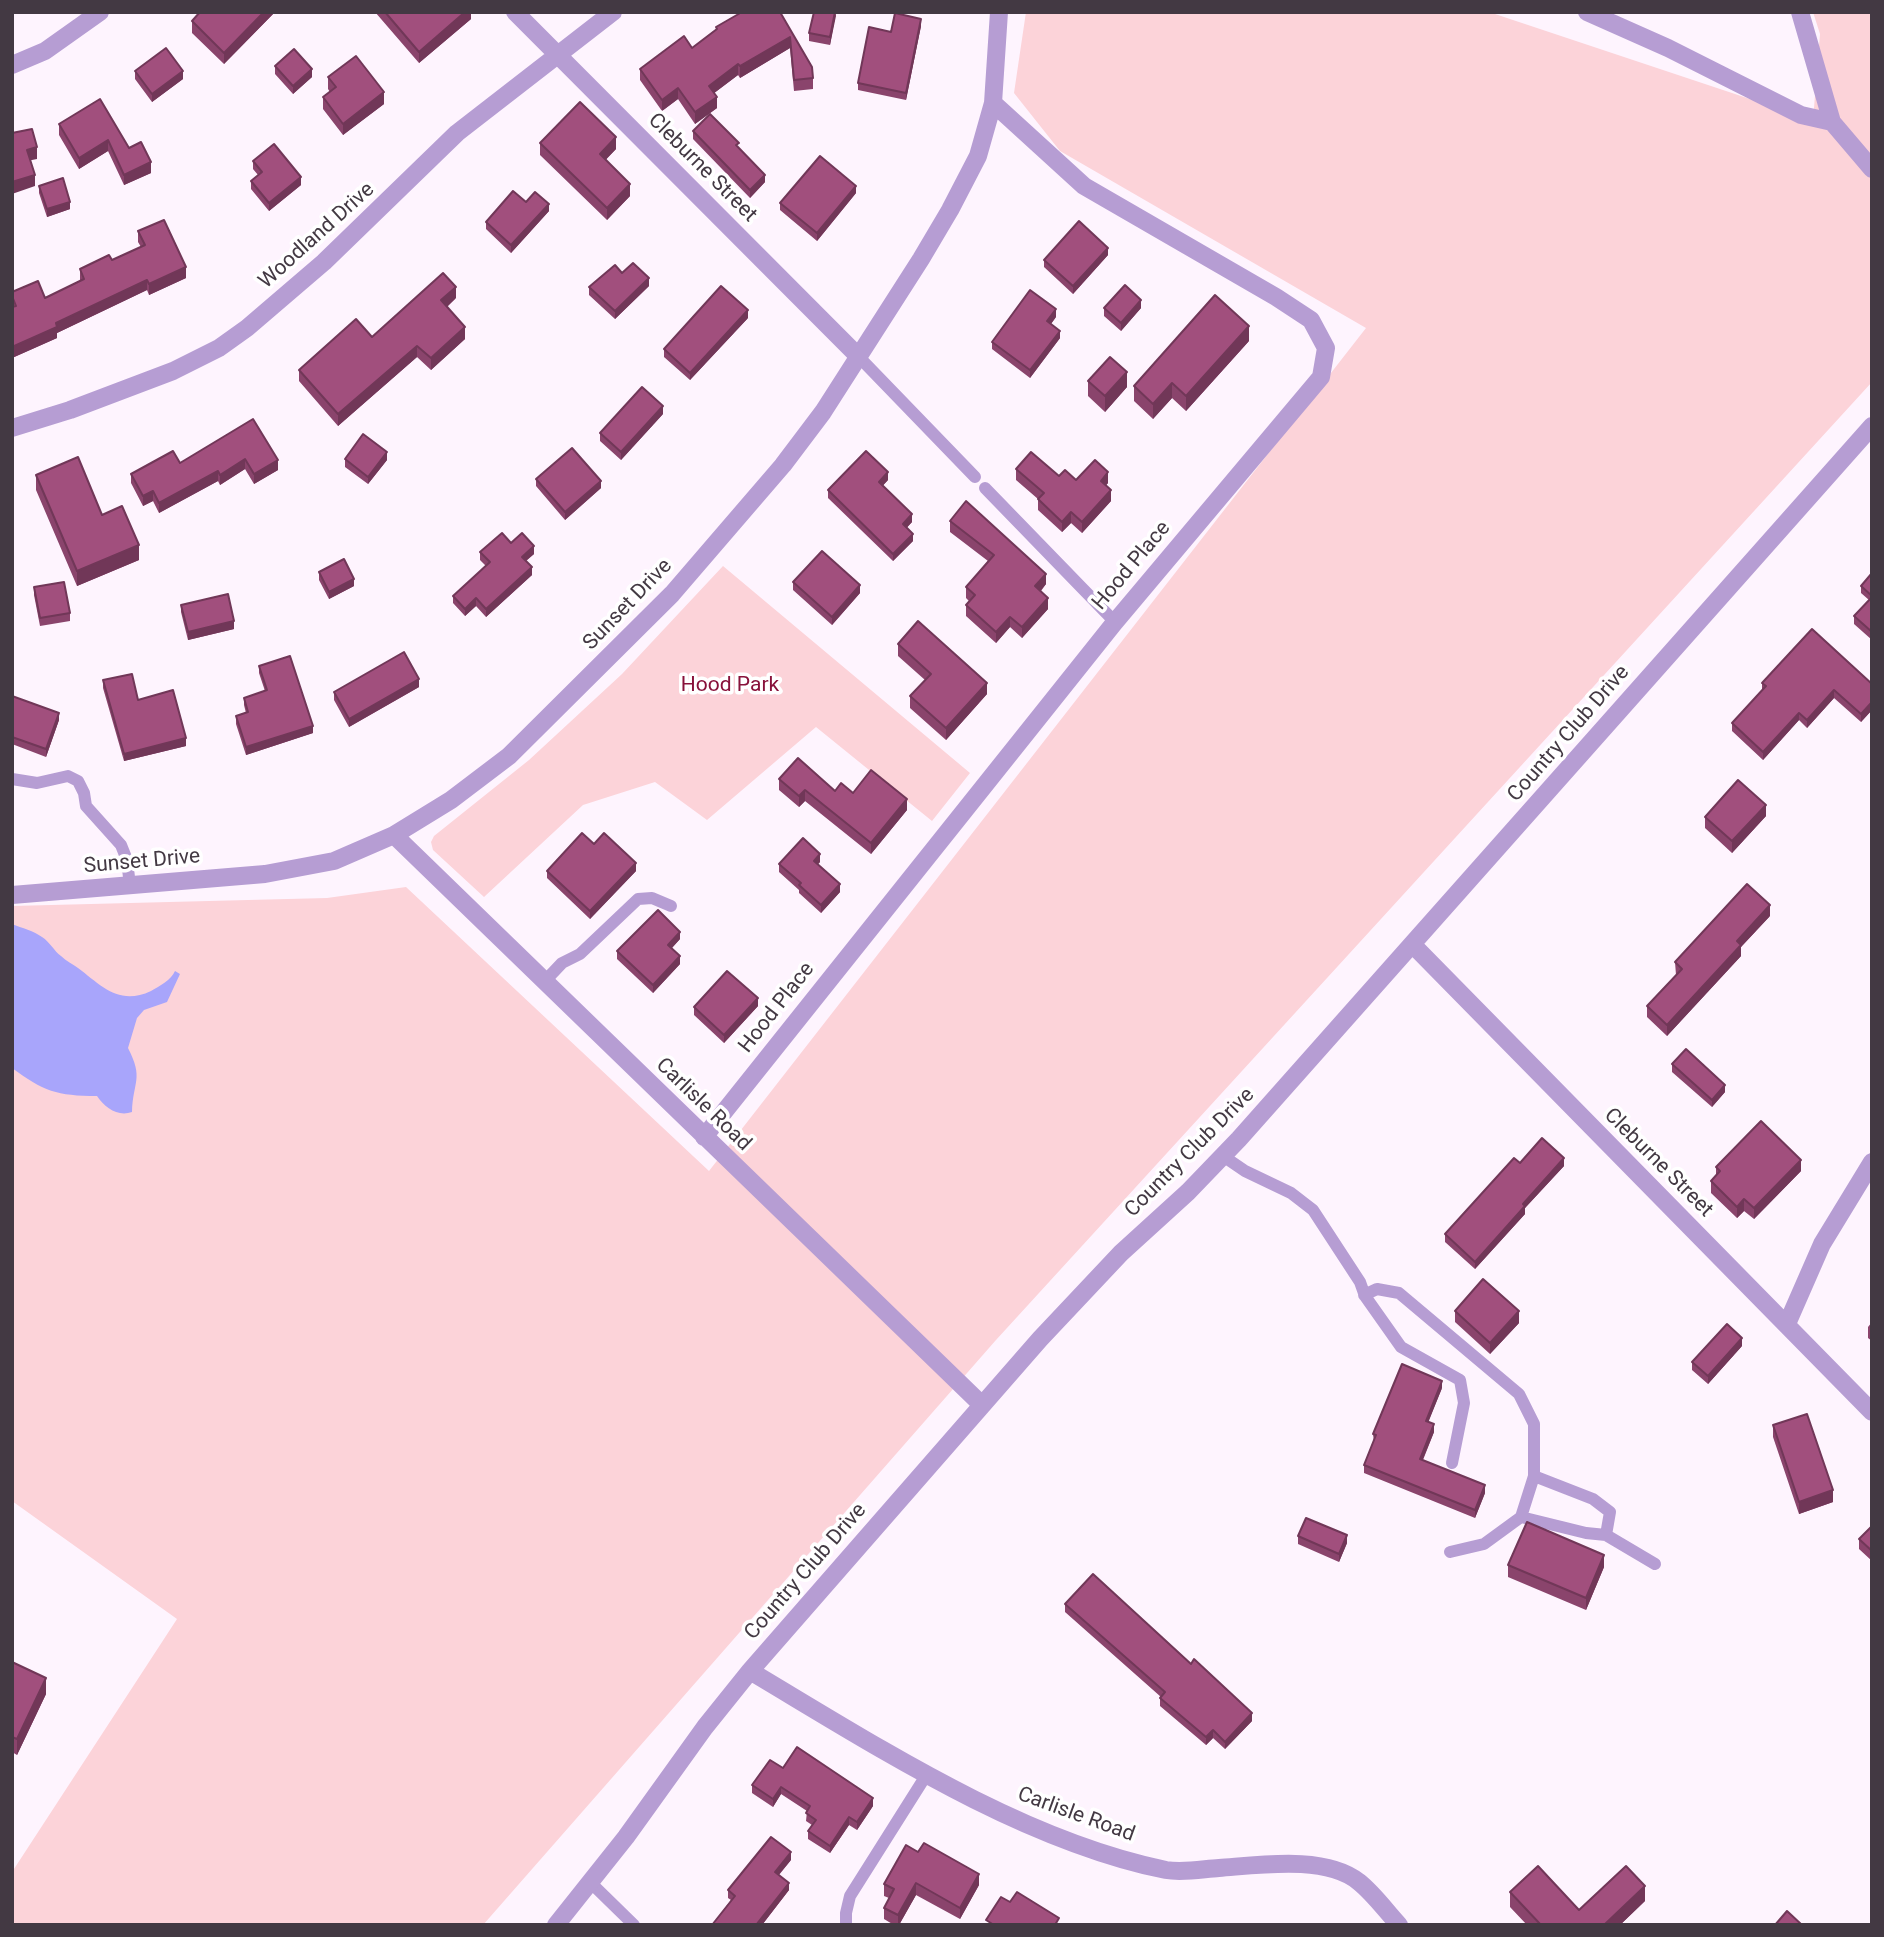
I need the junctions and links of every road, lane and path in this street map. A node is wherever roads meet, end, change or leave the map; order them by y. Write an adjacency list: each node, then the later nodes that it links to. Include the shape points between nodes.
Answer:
1 (100, 12): 8 (street, via 45,51)
2 (515, 12): 7 (street, Cleburne Street)
3 (612, 12): 7 (street, Woodland Drive)
4 (999, 12): 9 (street, Sunset Drive)
5 (1587, 12): 10 (street, via 1801,115)
6 (1800, 12): 10 (street)
7 (556, 55): 12 (street, Cleburne Street); 14 (street, Woodland Drive, via 457,133 333,254 219,348 173,371)
8 (12, 65)
9 (993, 103): 12 (street, Sunset Drive, via 978,156 950,210); 17 (street, Hood Place, via 1084,186 1311,320 1326,348 1321,377)
10 (1832, 122): 11 (street)
11 (1872, 169)
12 (858, 356): 15 (lane); 19 (street, Sunset Drive, via 783,465 672,594 509,756)
13 (1872, 426): 23 (street, Country Club Drive)
14 (12, 428)
15 (975, 477)
16 (985, 488): 17 (lane)
17 (1115, 622): 25 (street, Hood Place)
18 (12, 779): 20 (lane, via 37,783 68,776 78,781 86,806 121,845)
19 (394, 835): 20 (street, Sunset Drive, via 334,861 265,874); 24 (street, Carlisle Road)
20 (130, 886): 21 (street, Sunset Drive)
21 (12, 895)
22 (671, 905): 24 (lane, via 638,899)
23 (1413, 945): 26 (street, Country Club Drive); 29 (street, Cleburne Street)
24 (544, 982): 25 (street, Carlisle Road)
25 (704, 1138): 30 (street, Carlisle Road)
26 (1223, 1156): 28 (lane, via 1313,1210); 30 (street, Country Club Drive, via 1121,1253)
27 (1872, 1162): 29 (street, via 1822,1244)
28 (1364, 1295): 32 (lane, via 1401,1347 1460,1380 1464,1403); 33 (lane, via 1377,1289 1399,1293 1519,1394 1534,1424)
29 (1787, 1324): 31 (street, Cleburne Street)
30 (982, 1405): 38 (street, Country Club Drive)
31 (1872, 1412)
32 (1452, 1463)
33 (1534, 1476): 34 (lane); 35 (lane, via 1593,1499 1610,1512)
34 (1521, 1517): 35 (lane); 36 (lane, via 1484,1544)
35 (1606, 1535): 37 (lane)
36 (1450, 1552)
37 (1655, 1564)
38 (750, 1671): 39 (street, Carlisle Road); 40 (street, Country Club Drive)
39 (927, 1774): 43 (lane, via 850,1896); 44 (street, Carlisle Road, via 1092,1850 1169,1871 1274,1864 1327,1866 1358,1881)
40 (590, 1882): 41 (street, Country Club Drive); 42 (lane)
41 (556, 1925)
42 (634, 1925)
43 (846, 1925)
44 (1399, 1925)

